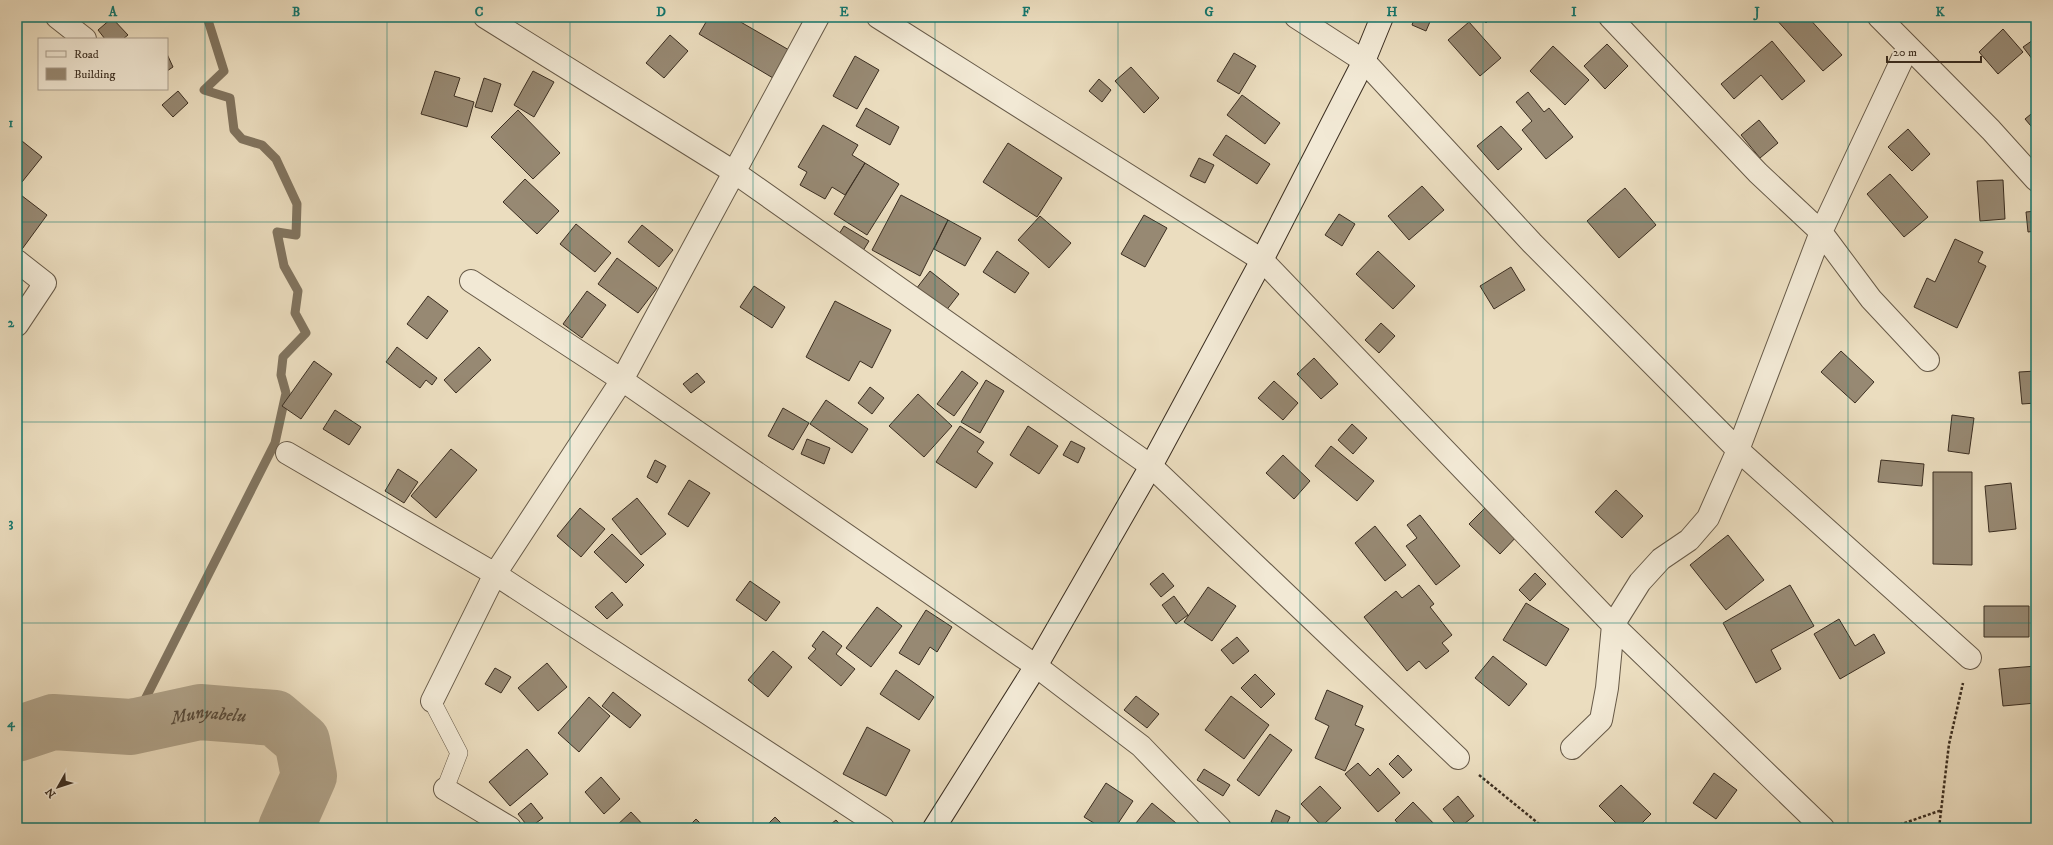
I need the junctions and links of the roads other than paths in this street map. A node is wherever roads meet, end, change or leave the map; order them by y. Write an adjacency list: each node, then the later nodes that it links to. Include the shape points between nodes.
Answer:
1 (57, 17): 9 (street)
2 (485, 17): 12 (street)
3 (818, 17): 12 (street)
4 (878, 17): 15 (street)
5 (1296, 17): 11 (street)
6 (1382, 17): 11 (street)
7 (1610, 17): 14 (street, via 1758,173)
8 (1879, 17): 10 (street)
9 (84, 38)
10 (1908, 46): 13 (street); 14 (street)
11 (1364, 61): 15 (street); 21 (street, via 1532,243)
12 (734, 172): 20 (street); 23 (street)
13 (2036, 180)
14 (1821, 232): 19 (street, via 1871,299); 21 (street)
15 (1262, 260): 23 (street); 25 (street)
16 (17, 261): 18 (street, via 45,283)
17 (471, 281): 20 (street)
18 (17, 325)
19 (1928, 360)
20 (622, 380): 24 (street); 27 (street)
21 (1738, 450): 25 (street, via 1708,518 1689,540 1660,559 1640,582); 26 (street)
22 (287, 453): 24 (street)
23 (1151, 466): 27 (street); 30 (street)
24 (495, 574): 28 (street); 33 (street)
25 (1613, 625): 29 (street, via 1601,720); 36 (street)
26 (1970, 658)
27 (1036, 666): 34 (street); 35 (street, via 1141,746)
28 (432, 701): 31 (lane, via 459,753)
29 (1572, 748)
30 (1458, 758)
31 (445, 789): 32 (street)
32 (510, 828)
33 (883, 828)
34 (934, 828)
35 (1220, 828)
36 (1823, 828)

